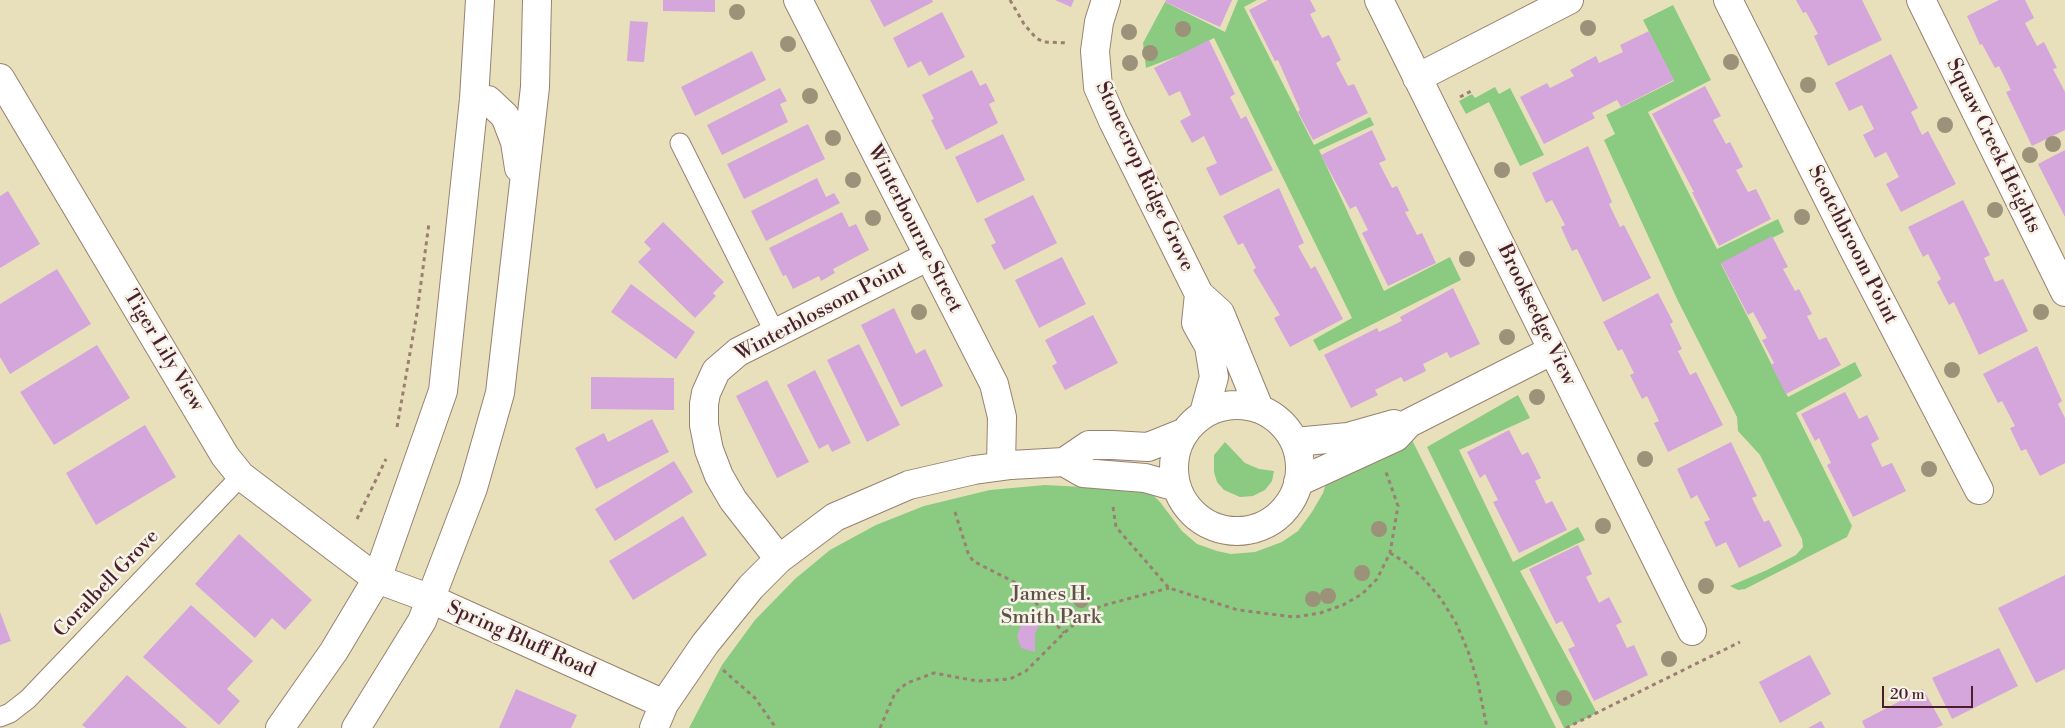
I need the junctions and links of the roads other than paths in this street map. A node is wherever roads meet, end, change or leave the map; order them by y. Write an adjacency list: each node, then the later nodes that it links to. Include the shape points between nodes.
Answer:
1 (480, 0): 11 (street)
2 (538, 0): 13 (street, via 535,87)
3 (798, 0): 14 (street, Winterbourne Street)
4 (1106, 0): 16 (street, Stonecrop Ridge Grove, via 1098,22 1098,86)
5 (1379, 0): 10 (street, Brooksedge View)
6 (1570, 0): 10 (street)
7 (1728, 0): 29 (street, Scotchbroom Point)
8 (1921, 0): 15 (street, Squaw Creek Heights)
9 (0, 78): 26 (street, Tiger Lily View, via 225,456)
10 (1417, 78): 18 (street, Brooksedge View)
11 (474, 99): 13 (street, via 488,100 505,116 515,142); 31 (street, via 443,392)
12 (680, 143): 17 (lane)
13 (523, 197): 32 (street, via 500,393 473,488)
14 (929, 256): 17 (street, Winterblossom Point); 25 (street, Winterbourne Street, via 994,384 1002,417)
15 (2065, 292)
16 (1199, 294): 19 (street, Stonecrop Ridge Grove, via 1220,313); 20 (street, Stonecrop Ridge Grove, via 1196,323 1209,346 1214,377)
17 (775, 333): 30 (street, Winterblossom Point, via 738,352 716,371 706,393 704,425 708,450 719,476 733,500)
18 (1554, 350): 21 (street); 33 (street, Brooksedge View)
19 (1259, 408): 20 (street, via 1230,404); 23 (street, via 1280,422)
20 (1204, 413): 22 (street)
21 (1409, 423): 23 (street, via 1388,424 1348,437); 27 (street, via 1396,437)
22 (1183, 433): 24 (street, via 1148,447 1089,445); 28 (street, via 1174,459 1173,474)
23 (1295, 442): 27 (street, via 1301,470)
24 (1064, 462): 25 (street); 28 (street, via 1084,473 1145,478)
25 (1001, 466): 30 (street, via 909,485 835,518)
26 (241, 476): 31 (street, Tiger Lily View); 35 (lane, Coralbell Grove, via 28,699)
27 (1298, 482): 28 (street, via 1294,498 1275,520 1253,530 1224,531 1202,522 1182,500)
28 (1177, 488)
29 (1979, 490)
30 (779, 559): 34 (street, via 751,587 705,644)
31 (377, 579): 32 (street, Spring Bluff Road); 36 (street, via 334,651)
32 (431, 599): 34 (street, Spring Bluff Road); 37 (street, via 422,620)
33 (1692, 631)
34 (659, 716)
35 (0, 717)
36 (280, 728)
37 (356, 728)

